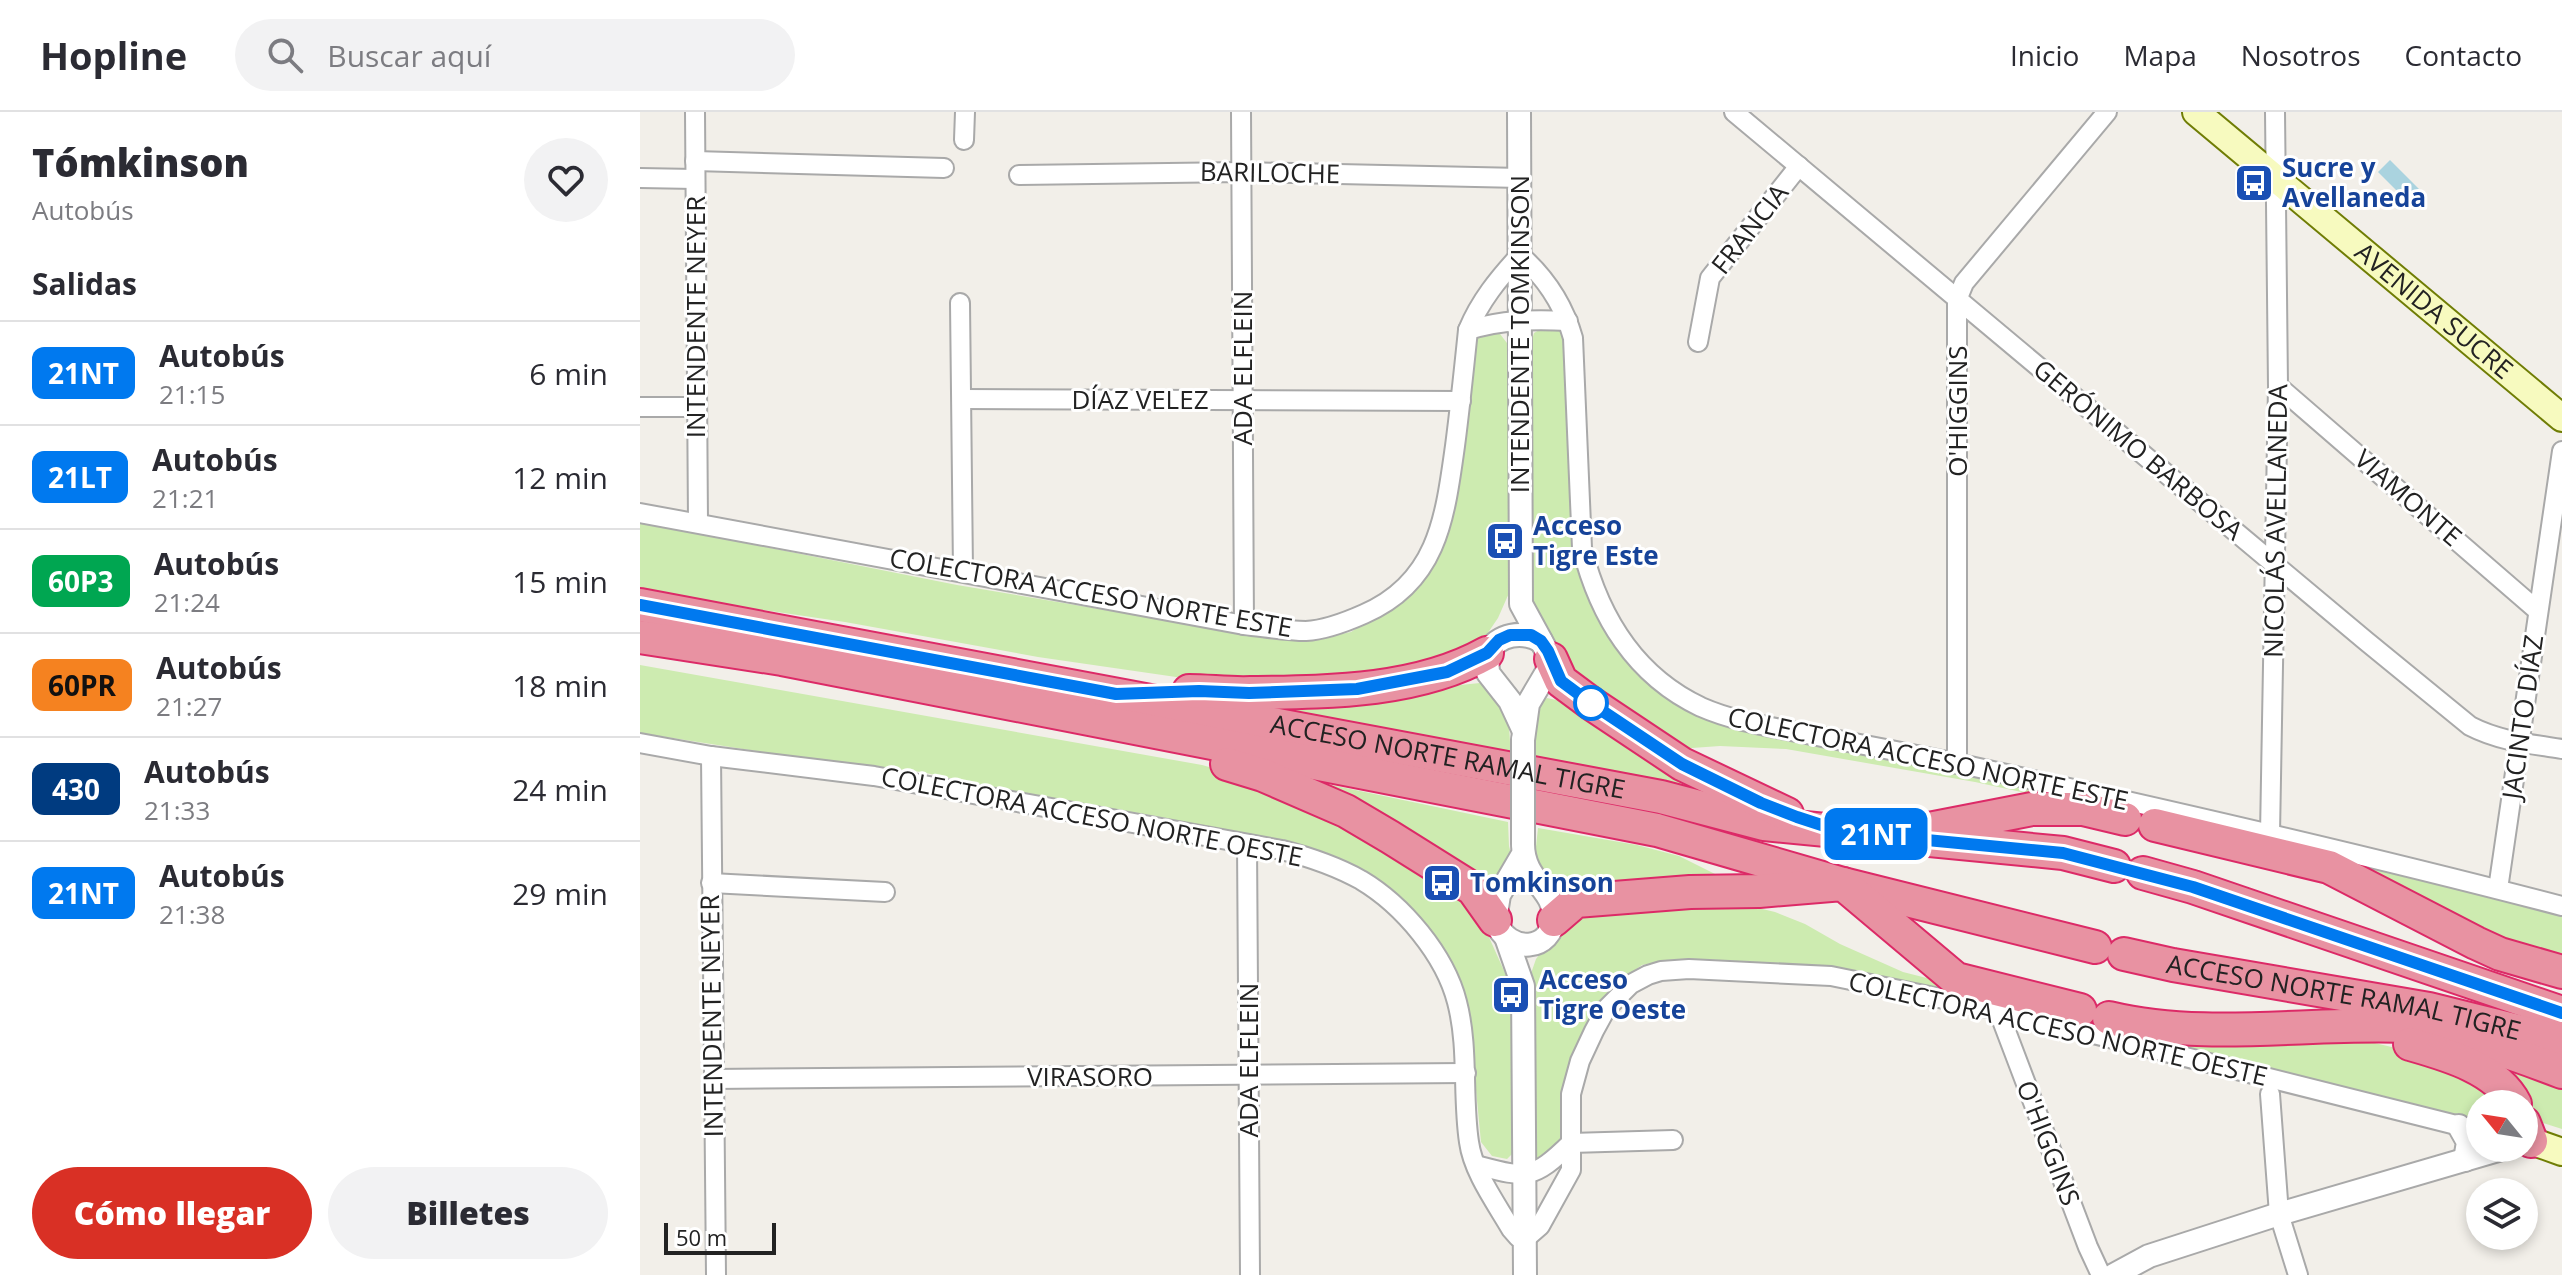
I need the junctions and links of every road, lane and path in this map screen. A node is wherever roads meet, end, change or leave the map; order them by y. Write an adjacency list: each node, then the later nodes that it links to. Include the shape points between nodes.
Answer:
1 (695, 112): 12 (street, INTENDENTE NEYER)
2 (965, 112): 9 (street)
3 (1241, 112): 13 (street, ADA ELFLEIN)
4 (1519, 112): 16 (street, INTENDENTE TOMKINSON)
5 (1734, 112): 10 (street, GERÓNIMO BARBOSA)
6 (2107, 112): 19 (street, via 1964,283)
7 (2196, 112): 17 (main road, AVENIDA SUCRE)
8 (2275, 112): 17 (street, NICOLÁS AVELLANEDA)
9 (964, 140)
10 (1799, 166): 19 (street, GERÓNIMO BARBOSA); 24 (street, FRANCIA, via 1710,278)
11 (944, 168): 12 (street)
12 (695, 170): 15 (street); 30 (street, INTENDENTE NEYER)
13 (1242, 172): 14 (street, BARILOCHE); 16 (street, BARILOCHE); 27 (street, ADA ELFLEIN)
14 (1019, 175)
15 (640, 178)
16 (1521, 178): 18 (street, INTENDENTE TOMKINSON)
17 (2274, 178): 25 (street, NICOLÁS AVELLANEDA); 31 (main road, AVENIDA SUCRE)
18 (1520, 255): 21 (street, INTENDENTE TOMKINSON); 22 (street, COLECTORA ACCESO NORTE ESTE, via 1541,275); 23 (street, COLECTORA ACCESO NORTE ESTE, via 1494,283)
19 (1957, 300): 35 (street, GERÓNIMO BARBOSA); 51 (street, O'HIGGINS)
20 (960, 303): 26 (street)
21 (1519, 320): 22 (street); 23 (street); 37 (street, INTENDENTE TOMKINSON)
22 (1568, 321): 51 (street, COLECTORA ACCESO NORTE ESTE, via 1582,548 1601,608 1633,656 1699,706 1735,720)
23 (1468, 330): 28 (street, COLECTORA ACCESO NORTE ESTE)
24 (1698, 342)
25 (2278, 386): 35 (street, NICOLÁS AVELLANEDA); 39 (street, VIAMONTE)
26 (962, 399): 27 (street, DÍAZ VELEZ); 36 (street)
27 (1243, 401): 28 (street, DÍAZ VELEZ); 40 (street, ADA ELFLEIN)
28 (1461, 401): 40 (street, COLECTORA ACCESO NORTE ESTE, via 1446,509 1435,547 1411,581 1375,610 1341,625 1306,631)
29 (640, 407): 30 (street)
30 (697, 407): 34 (street, INTENDENTE NEYER)
31 (2562, 418)
32 (2562, 451): 39 (street, JACINTO DÍAZ)
33 (640, 513): 34 (street, COLECTORA ACCESO NORTE ESTE)
34 (698, 522): 36 (street, COLECTORA ACCESO NORTE ESTE)
35 (2276, 565): 48 (street, GERÓNIMO BARBOSA, via 2470,726); 53 (street, NICOLÁS AVELLANEDA)
36 (963, 571): 40 (street, COLECTORA ACCESO NORTE ESTE)
37 (1521, 604): 42 (street); 43 (street, INTENDENTE TOMKINSON)
38 (640, 605): 44 (highway, ACCESO NORTE RAMAL TIGRE)
39 (2538, 611): 48 (street, JACINTO DÍAZ)
40 (1244, 625)
41 (640, 637): 45 (highway, ACCESO NORTE RAMAL TIGRE)
42 (1493, 646): 43 (street, via 1520,634 1531,635); 44 (highway, via 1447,672 1357,689); 46 (street, via 1488,673 1510,701)
43 (1546, 650): 46 (street, via 1548,670 1528,704); 52 (highway, via 1561,681 1682,764 1761,803)
44 (1116, 694): 52 (highway, ACCESO NORTE RAMAL TIGRE, via 1661,797 1764,824)
45 (1055, 712): 58 (highway, ACCESO NORTE RAMAL TIGRE, via 1657,830); 62 (highway, via 1263,775 1346,811 1473,889)
46 (1523, 735): 56 (street, bridge)
47 (640, 743): 50 (street, COLECTORA ACCESO NORTE OESTE)
48 (2520, 743): 49 (street, GERÓNIMO BARBOSA); 59 (street, JACINTO DÍAZ)
49 (2562, 749)
50 (711, 756): 55 (street, COLECTORA ACCESO NORTE OESTE, via 874,776); 57 (street, INTENDENTE NEYER)
51 (1957, 764): 53 (street, COLECTORA ACCESO NORTE ESTE)
52 (1843, 832): 54 (highway, ACCESO NORTE RAMAL TIGRE)
53 (2270, 834): 59 (street, COLECTORA ACCESO NORTE ESTE)
54 (1894, 835): 64 (highway, via 2032,809 2083,809 2329,867 2500,954); 67 (highway, ACCESO NORTE RAMAL TIGRE, via 2063,853 2129,869)
55 (1247, 844): 71 (street, COLECTORA ACCESO NORTE OESTE, via 1314,858 1362,881 1396,907 1425,941 1457,1002); 72 (street, ADA ELFLEIN)
56 (1523, 849): 62 (street, via 1499,895); 63 (street, via 1530,875 1553,907)
57 (711, 883): 60 (street); 73 (street, INTENDENTE NEYER)
58 (1843, 884): 63 (highway, via 1576,901); 68 (highway, via 1956,979 2150,1025); 69 (highway, ACCESO NORTE RAMAL TIGRE, via 2173,965 2429,1009)
59 (2498, 889): 61 (street, COLECTORA ACCESO NORTE ESTE)
60 (885, 892)
61 (2562, 906)
62 (1501, 930): 63 (street, via 1524,946); 65 (street)
63 (1546, 931): 65 (street)
64 (2562, 972)
65 (1523, 986): 84 (street)
66 (1998, 1010): 76 (street, COLECTORA ACCESO NORTE OESTE); 78 (street, COLECTORA ACCESO NORTE OESTE, via 1831,976 1689,969 1648,975 1606,1009 1580,1061 1571,1094); 90 (street, O'HIGGINS)
67 (2562, 1013)
68 (2329, 1026): 70 (highway, via 2434,1031); 74 (highway, via 2382,1036 2460,1062)
69 (2562, 1042)
70 (2562, 1072)
71 (1466, 1073): 72 (street, VIRASORO); 83 (street, COLECTORA ACCESO NORTE OESTE, via 1469,1143)
72 (1250, 1076): 73 (street, VIRASORO); 88 (street, ADA ELFLEIN)
73 (713, 1079): 87 (street, INTENDENTE NEYER)
74 (2505, 1090)
75 (2270, 1094): 85 (street)
76 (2466, 1128)
77 (1673, 1140): 78 (street)
78 (1571, 1143): 84 (street, via 1551,1163); 86 (street, COLECTORA ACCESO NORTE OESTE, via 1571,1170 1540,1226)
79 (2538, 1143): 80 (main road)
80 (2562, 1152)
81 (2466, 1154): 82 (street)
82 (2465, 1160): 85 (street)
83 (1476, 1165): 84 (street); 86 (street, COLECTORA ACCESO NORTE OESTE, via 1511,1229)
84 (1525, 1176): 86 (street)
85 (2279, 1214): 91 (street, via 2149,1256); 92 (street)
86 (1525, 1239): 89 (street)
87 (716, 1275)
88 (1250, 1275)
89 (1525, 1275)
90 (2101, 1275)
91 (2114, 1275)
92 (2298, 1275)

